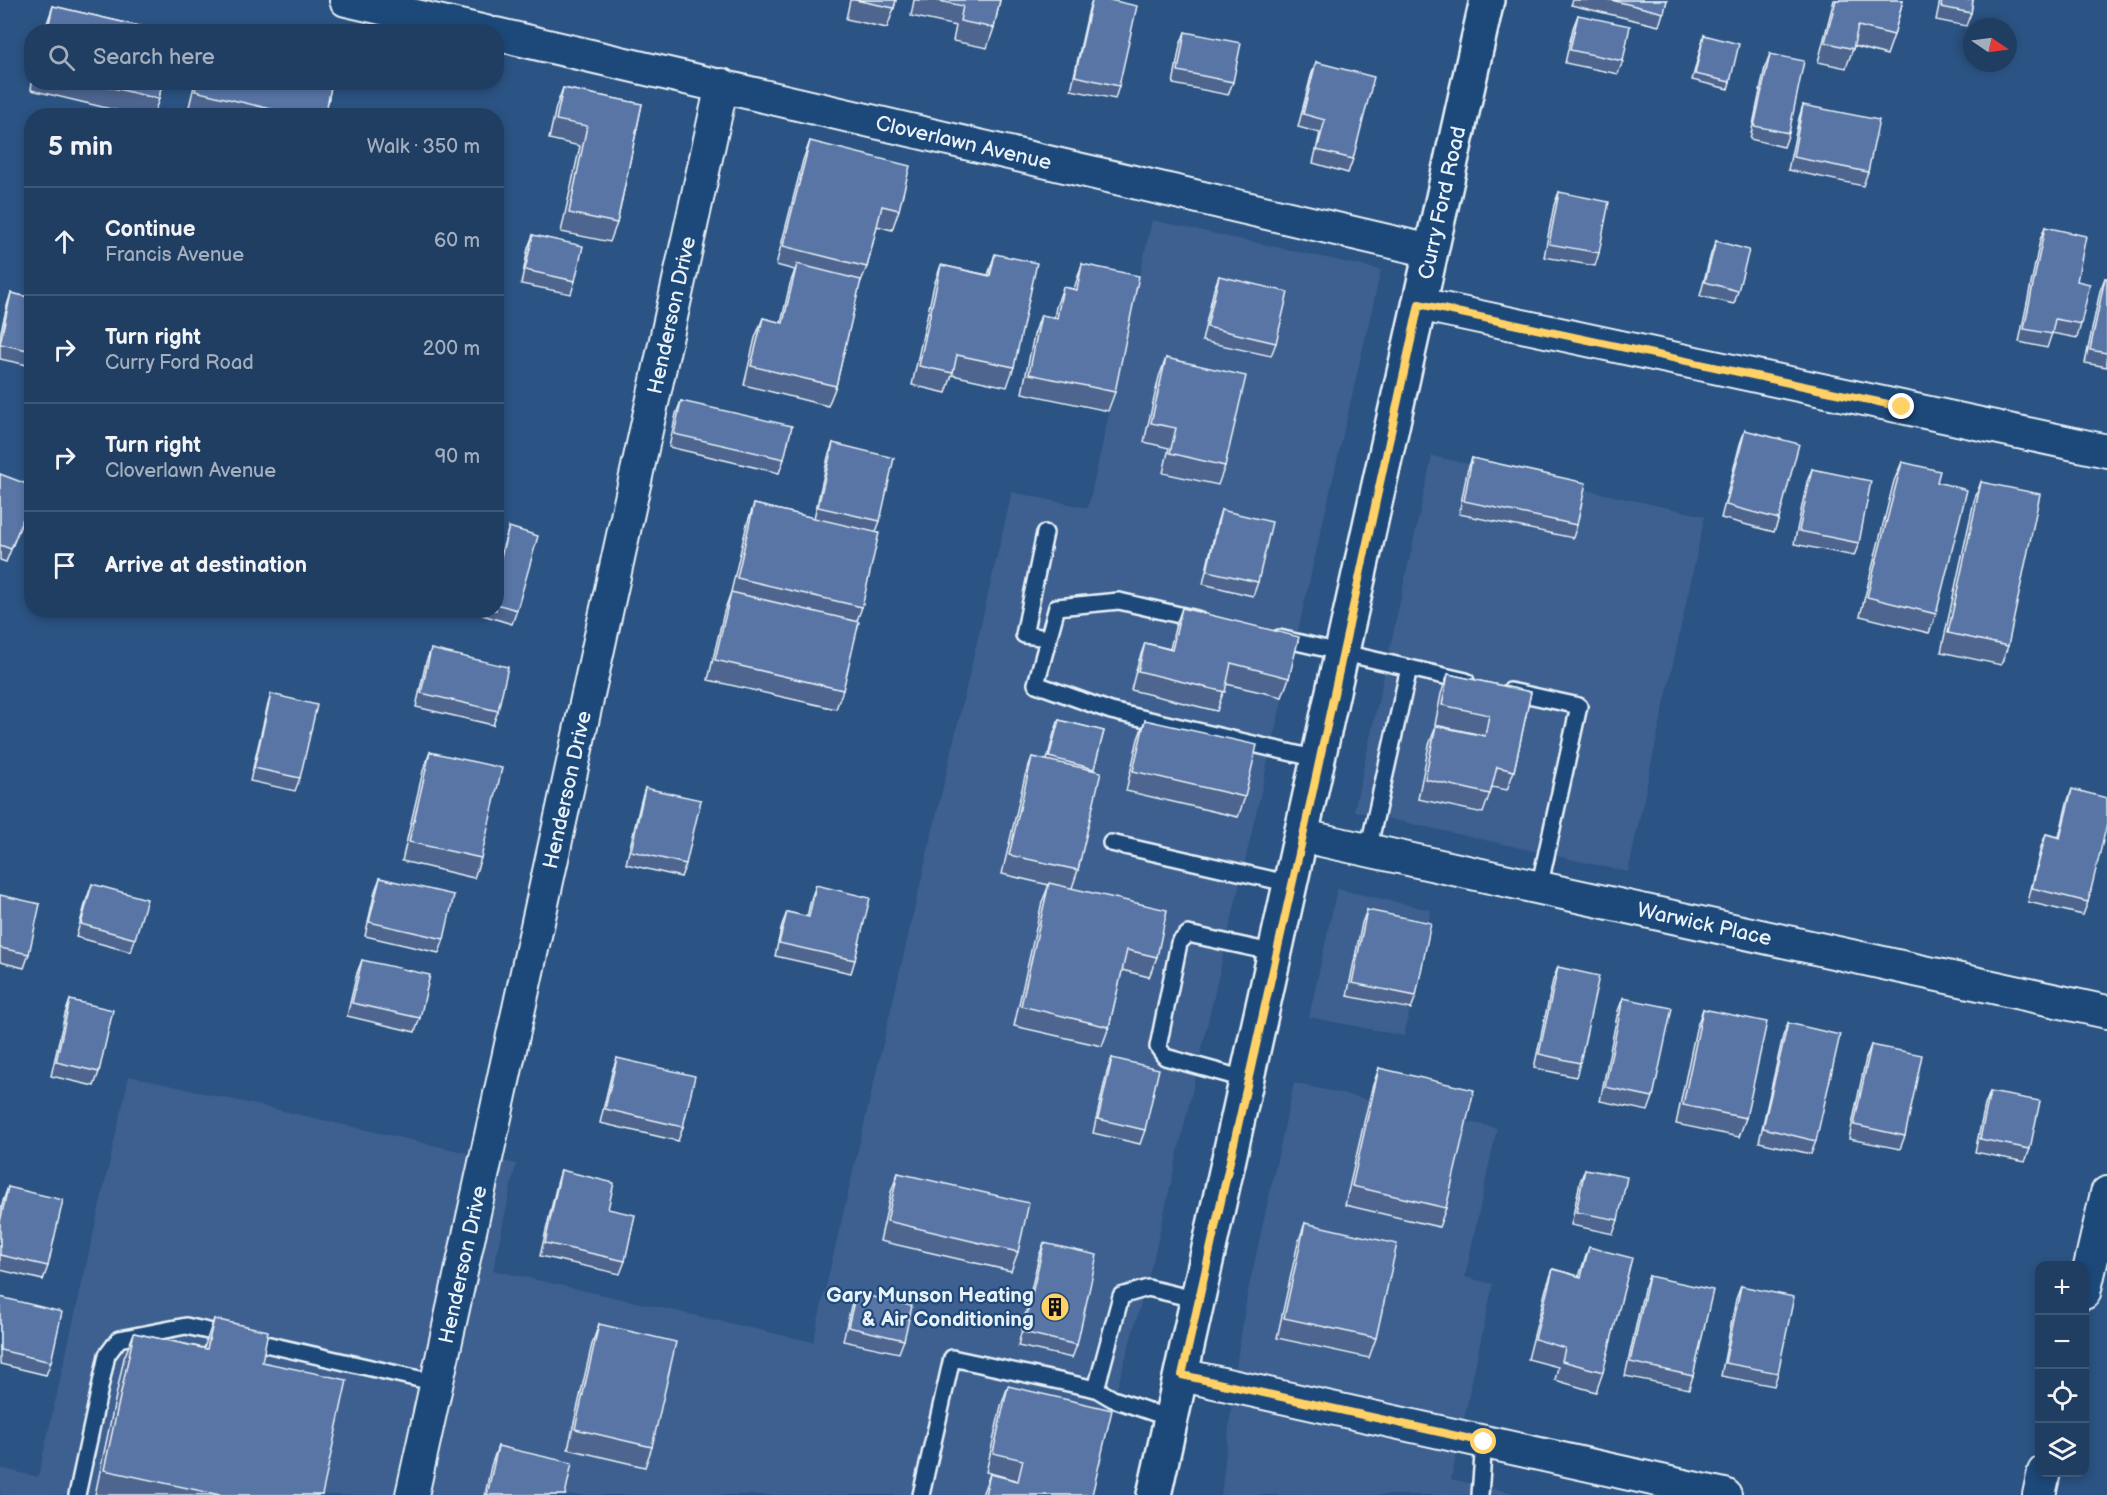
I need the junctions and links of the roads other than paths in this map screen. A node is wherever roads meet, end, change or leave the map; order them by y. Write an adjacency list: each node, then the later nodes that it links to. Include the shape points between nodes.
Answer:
1 (346, 0): 3 (street)
2 (1488, 0): 6 (street, Curry Ford Road)
3 (451, 24)
4 (504, 36): 5 (street, Cloverlawn Avenue)
5 (722, 85): 6 (street, Cloverlawn Avenue); 30 (street, Henderson Drive)
6 (1431, 251): 7 (street, Curry Ford Road)
7 (1419, 304): 8 (street); 13 (street, Curry Ford Road)
8 (2107, 451)
9 (1045, 533): 12 (lane, via 1024,634)
10 (1213, 623): 12 (lane, via 1119,601 1057,607)
11 (1259, 634): 13 (lane)
12 (1048, 638): 17 (lane, via 1035,684 1111,711)
13 (1343, 653): 14 (lane); 17 (street, Curry Ford Road)
14 (1409, 668): 15 (lane); 20 (lane)
15 (1477, 683)
16 (1500, 688): 22 (lane, via 1579,706)
17 (1318, 759): 18 (street, Curry Ford Road)
18 (1303, 836): 20 (street, Warwick Place); 21 (street, Curry Ford Road)
19 (1111, 843): 21 (lane)
20 (1368, 850): 22 (street, Warwick Place)
21 (1291, 884): 23 (street, Curry Ford Road)
22 (1539, 888): 24 (street, Warwick Place)
23 (1276, 953): 25 (street, Curry Ford Road); 25 (lane, via 1188,934 1179,943 1158,1047 1165,1057)
24 (2107, 1012)
25 (1248, 1080): 28 (street, Curry Ford Road)
26 (2107, 1193): 27 (street)
27 (2089, 1275)
28 (1198, 1300): 29 (street, Curry Ford Road); 31 (lane, via 1148,1288 1121,1296)
29 (1182, 1375): 32 (street, Curry Ford Road); 33 (street)
30 (437, 1383): 35 (lane, via 186,1326 119,1339 107,1355); 36 (street, Henderson Drive)
31 (1096, 1389): 32 (lane, via 1113,1399); 37 (lane, via 952,1358)
32 (1172, 1419): 38 (street, Curry Ford Road)
33 (1484, 1442): 39 (lane); 40 (street)
34 (2043, 1477): 41 (street)
35 (77, 1495)
36 (412, 1495)
37 (921, 1495)
38 (1154, 1495)
39 (1480, 1495)
40 (1725, 1495)
41 (2039, 1495)

